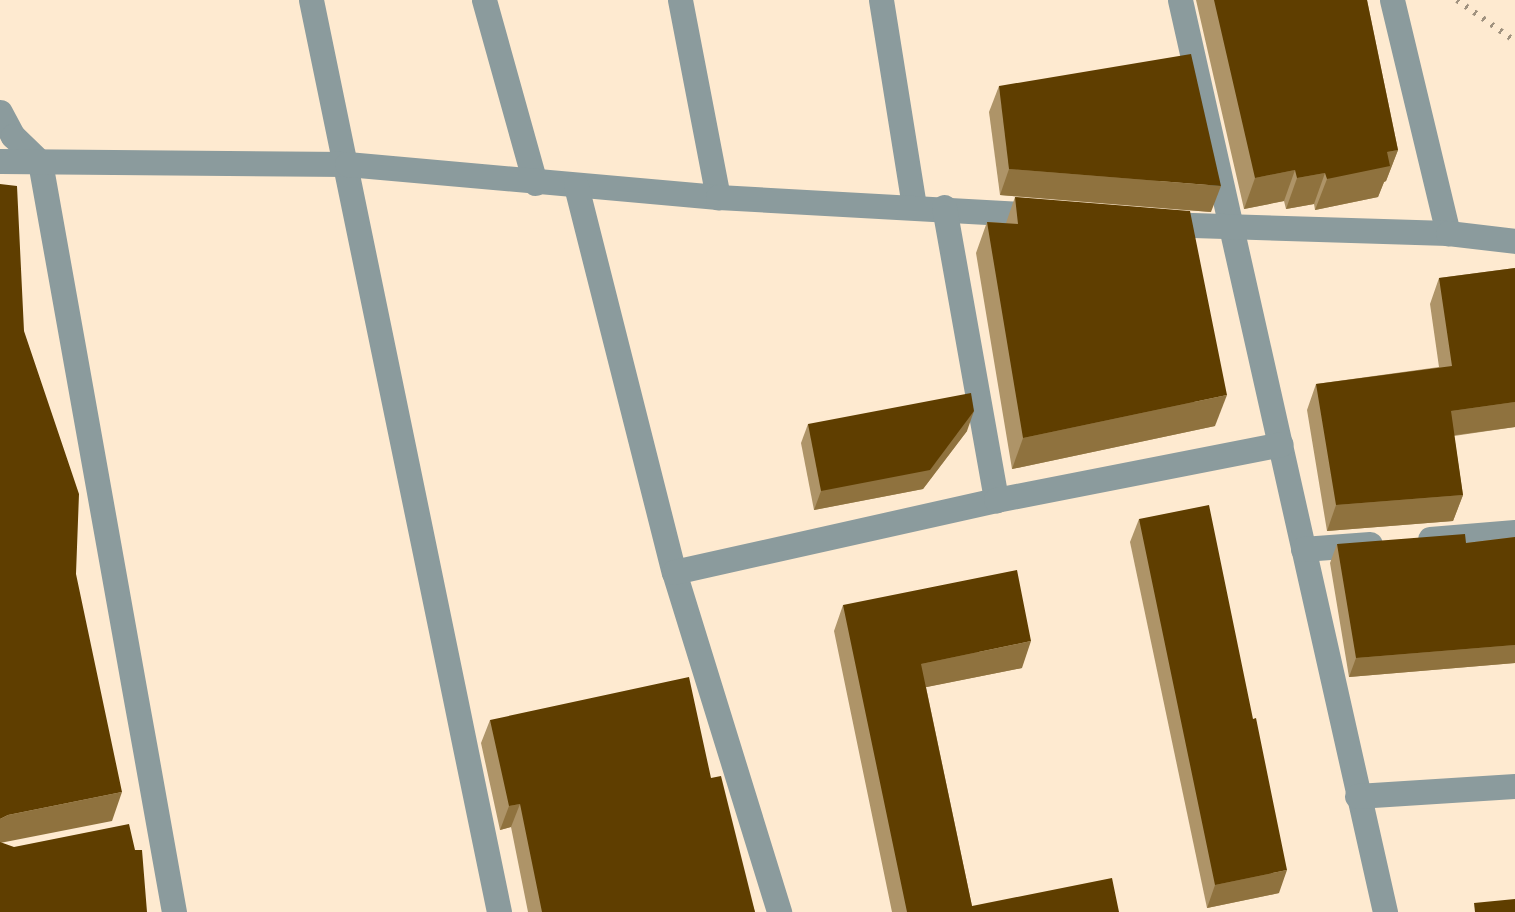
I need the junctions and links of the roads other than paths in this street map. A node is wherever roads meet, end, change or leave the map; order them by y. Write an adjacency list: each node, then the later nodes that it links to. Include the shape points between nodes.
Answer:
1 (311, 0): 10 (street)
2 (484, 0): 11 (street)
3 (680, 0): 13 (street)
4 (881, 0): 14 (street)
5 (1180, 0): 18 (street)
6 (1392, 0): 19 (street)
7 (0, 112): 9 (street)
8 (0, 162): 9 (street)
9 (40, 162): 10 (street); 28 (street, via 146,831)
10 (347, 164): 11 (street); 29 (street)
11 (534, 182): 12 (street)
12 (576, 186): 13 (street); 25 (street)
13 (718, 197): 14 (street)
14 (914, 205): 15 (street)
15 (944, 207): 16 (street); 22 (street)
16 (1059, 216)
17 (1135, 222): 18 (street)
18 (1231, 230): 19 (street); 21 (street)
19 (1448, 233): 20 (street)
20 (1515, 241)
21 (1281, 444): 22 (street); 24 (street)
22 (996, 500): 25 (street)
23 (1515, 532): 24 (street)
24 (1303, 550): 27 (street)
25 (674, 572): 30 (street)
26 (1515, 786): 27 (street)
27 (1357, 796): 31 (street)
28 (174, 912)
29 (498, 912)
30 (778, 912)
31 (1385, 912)

